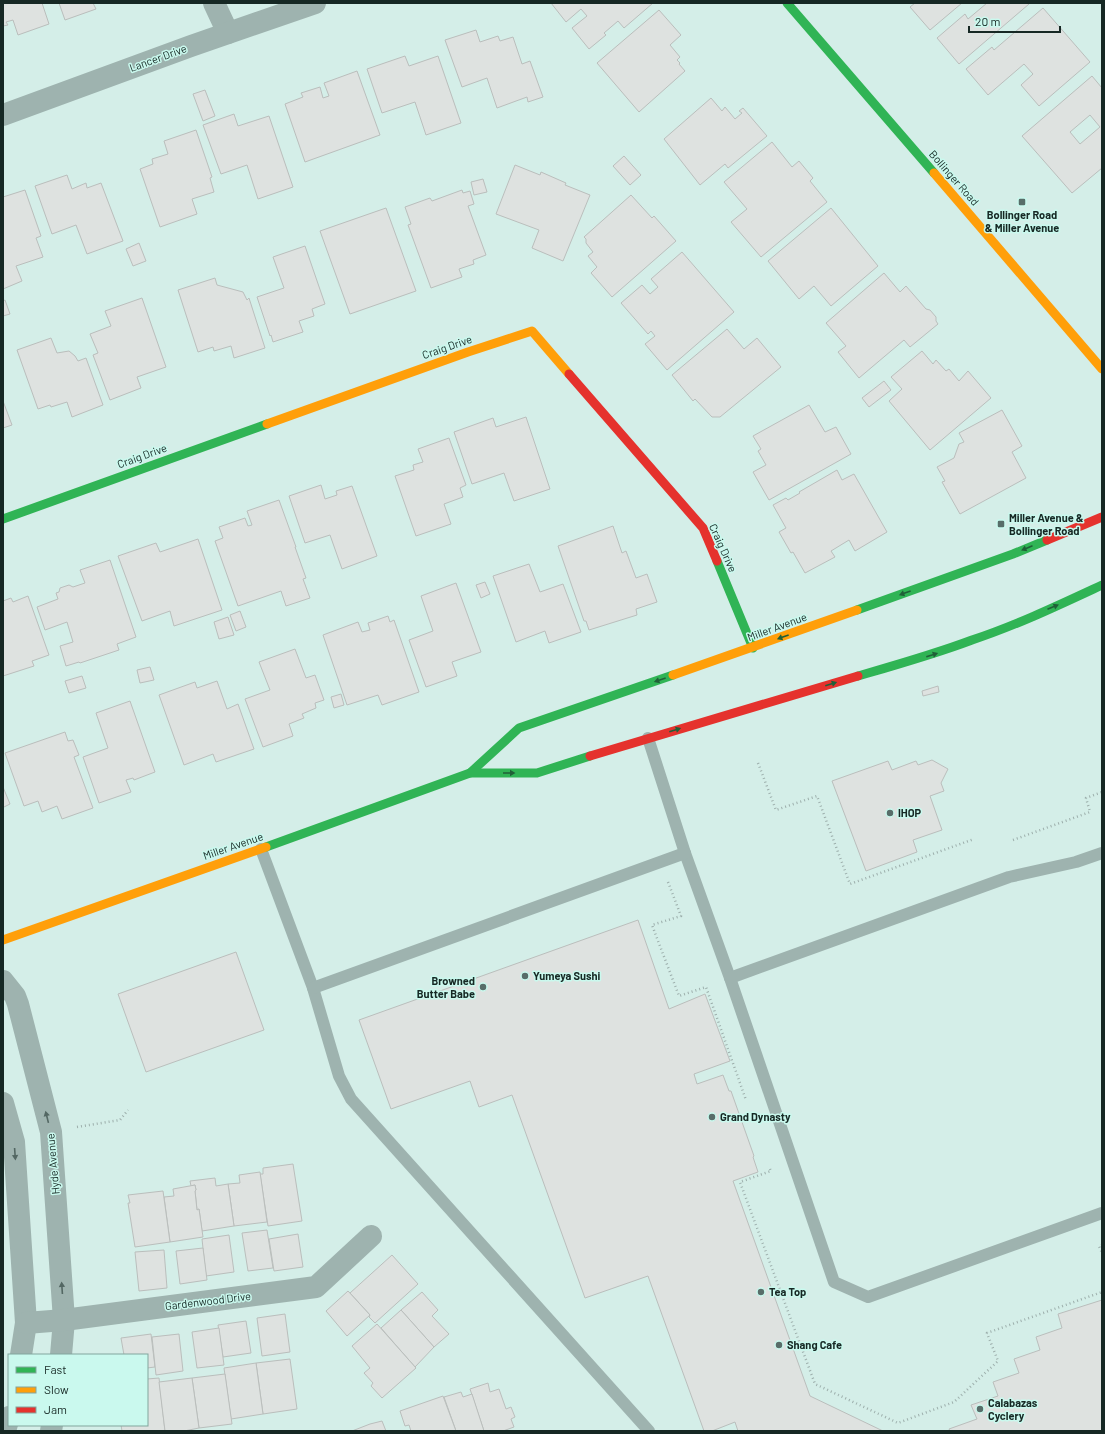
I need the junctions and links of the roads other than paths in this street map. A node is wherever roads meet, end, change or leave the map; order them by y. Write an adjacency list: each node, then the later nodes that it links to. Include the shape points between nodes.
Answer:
1 (214, 3): 4 (street)
2 (315, 3): 4 (street, Lancer Drive)
3 (787, 3): 6 (main road, Bollinger Road)
4 (228, 33): 5 (street, Lancer Drive)
5 (3, 115)
6 (1102, 369)
7 (1102, 517): 12 (main road, Miller Avenue, one-way to 12, via 1013,554)
8 (3, 519): 12 (main road, Craig Drive, via 532,331 703,528)
9 (1102, 585): 10 (main road, Miller Avenue)
10 (1073, 599): 11 (main road); 13 (main road, Miller Avenue, one-way to 10, via 932,655 1003,629)
11 (1087, 601)
12 (753, 648): 14 (main road, Miller Avenue, one-way to 14, via 519,728)
13 (648, 738): 14 (main road, Miller Avenue, one-way to 13, via 537,773); 17 (lane)
14 (470, 773): 15 (main road, Miller Avenue)
15 (261, 849): 18 (main road, Miller Avenue); 21 (lane)
16 (1102, 853): 19 (lane, via 1009,878)
17 (685, 854): 19 (lane); 21 (lane)
18 (3, 940)
19 (730, 978): 23 (lane, via 834,1282 868,1297)
20 (3, 981): 25 (street, Hyde Avenue, one-way to 20, via 51,1132 18,1004)
21 (312, 988): 31 (lane, via 339,1076 351,1099)
22 (3, 1103): 26 (street, one-way to 26, via 14,1142)
23 (1102, 1214)
24 (371, 1236): 25 (street, Gardenwood Drive, via 316,1287)
25 (64, 1320): 26 (street, Gardenwood Drive); 28 (street, Hyde Avenue)
26 (26, 1323): 27 (street)
27 (21, 1354)
28 (61, 1354)
29 (8, 1420): 30 (street)
30 (5, 1431)
31 (649, 1431)

